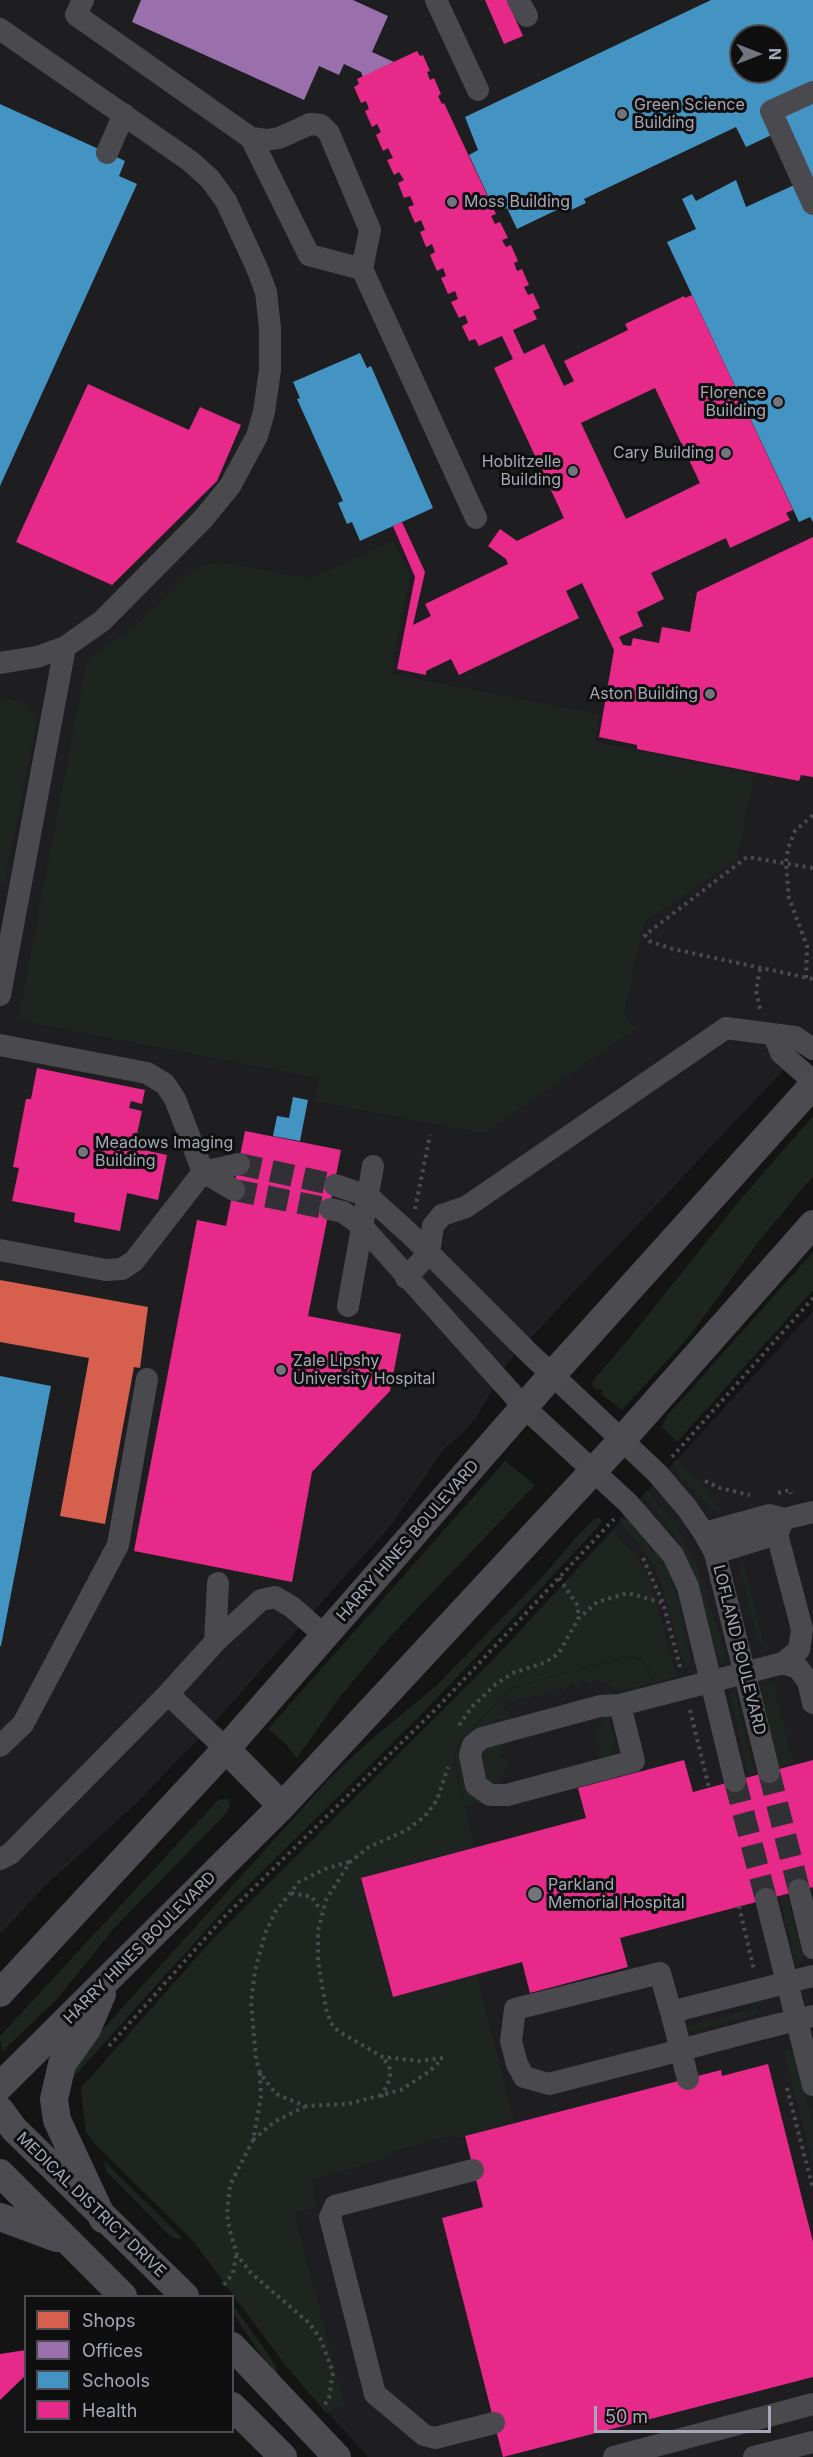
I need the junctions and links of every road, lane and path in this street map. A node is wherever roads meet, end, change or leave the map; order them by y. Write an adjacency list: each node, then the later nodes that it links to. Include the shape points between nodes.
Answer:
1 (83, 0): 7 (street, via 76,15)
2 (436, 0): 4 (street)
3 (0, 28): 6 (street)
4 (478, 90)
5 (813, 92): 9 (street, via 771,111)
6 (124, 114): 8 (street); 12 (street, via 190,161 226,201 266,292 270,370 257,436 230,486 203,519 102,621)
7 (251, 138): 10 (street, via 309,255); 10 (street, via 279,138 310,124 321,125 329,133 370,230)
8 (107, 153)
9 (813, 204)
10 (362, 269): 11 (street)
11 (476, 518)
12 (65, 647): 13 (street, via 37,657); 21 (street)
13 (0, 663)
14 (813, 815): 15 (path, via 795,831)
15 (786, 864): 16 (path); 17 (path, via 747,857 645,935 649,941 673,949); 18 (path, via 789,898 807,946)
16 (813, 868)
17 (760, 969): 18 (path); 20 (path)
18 (806, 978): 19 (path)
19 (813, 979)
20 (756, 991)
21 (0, 995)
22 (774, 1035): 24 (street, via 795,1037); 25 (street, via 781,1053); 38 (street, via 726,1028 715,1034 466,1207 442,1215 433,1226)
23 (0, 1045): 29 (street, via 147,1072 165,1084 176,1099)
24 (813, 1049)
25 (813, 1083): 42 (main road, HARRY HINES BOULEVARD)
26 (430, 1135): 34 (path)
27 (239, 1164): 29 (street)
28 (373, 1166): 32 (street)
29 (203, 1172): 31 (street); 37 (street, via 134,1261 122,1269 106,1270)
30 (335, 1185): 32 (street)
31 (234, 1190)
32 (368, 1196): 36 (street); 38 (street, LOFLAND BOULEVARD)
33 (330, 1209): 36 (street)
34 (415, 1209)
35 (813, 1224): 45 (main road, HARRY HINES BOULEVARD)
36 (361, 1225): 39 (street); 41 (street)
37 (0, 1250)
38 (429, 1253): 39 (street); 42 (street, LOFLAND BOULEVARD)
39 (406, 1278): 44 (street)
40 (813, 1298): 46 (path)
41 (348, 1306)
42 (552, 1375): 44 (main road, HARRY HINES BOULEVARD); 45 (street, LOFLAND BOULEVARD)
43 (147, 1379): 69 (street, via 118,1545 23,1724)
44 (524, 1407): 47 (street); 59 (main road, HARRY HINES BOULEVARD)
45 (622, 1440): 47 (main road, HARRY HINES BOULEVARD); 53 (street, LOFLAND BOULEVARD, via 664,1481)
46 (679, 1450)
47 (593, 1471): 64 (street, via 628,1503 673,1555 688,1587); 74 (main road, HARRY HINES BOULEVARD)
48 (705, 1481): 50 (path)
49 (768, 1495): 51 (path, via 790,1490)
50 (756, 1496)
51 (792, 1517): 53 (street, via 769,1515); 55 (street); 61 (street, via 802,1629 799,1650)
52 (620, 1530): 56 (path, via 613,1520)
53 (704, 1533): 55 (street, LOFLAND BOULEVARD)
54 (638, 1551): 62 (path, via 663,1603)
55 (715, 1553): 63 (street, LOFLAND BOULEVARD)
56 (559, 1578): 58 (path, via 578,1606); 90 (path, via 439,1706 225,1916)
57 (218, 1582): 60 (street)
58 (578, 1619)
59 (325, 1636): 60 (street, via 275,1597 261,1600); 70 (main road, HARRY HINES BOULEVARD)
60 (215, 1642): 65 (street)
61 (783, 1663): 63 (street); 66 (street, via 798,1668 808,1681)
62 (681, 1671)
63 (744, 1673): 64 (street); 71 (street, LOFLAND BOULEVARD)
64 (710, 1682): 67 (street); 72 (street)
65 (168, 1694): 70 (street); 75 (street, via 10,1854)
66 (813, 1702)
67 (620, 1705): 67 (street, via 600,1706 482,1738 473,1745 470,1755 476,1785 490,1795 507,1795 634,1761)
68 (689, 1705): 73 (path)
69 (0, 1746)
70 (226, 1749): 74 (main road); 86 (main road, HARRY HINES BOULEVARD)
71 (769, 1772)
72 (735, 1781)
73 (709, 1788)
74 (282, 1806): 84 (main road, HARRY HINES BOULEVARD)
75 (0, 1859)
76 (350, 1862): 78 (path, via 310,1875)
77 (799, 1890): 81 (street)
78 (291, 1893): 91 (path, via 306,1894 320,1908 318,1961 331,2023); 92 (path, via 275,1912 255,1971 252,2026)
79 (766, 1899): 85 (street)
80 (739, 1906): 82 (path)
81 (813, 1948)
82 (755, 1975)
83 (813, 1976): 85 (street)
84 (108, 1979): 96 (main road, HARRY HINES BOULEVARD); 105 (main road, via 87,2029 62,2064 54,2099 57,2120)
85 (787, 1982): 87 (street); 88 (street)
86 (4, 1985)
87 (671, 2012): 89 (street); 89 (street, via 660,1973 515,2009 511,2041 524,2077 549,2084)
88 (805, 2019): 89 (street); 95 (street)
89 (681, 2050): 93 (street)
90 (105, 2051)
91 (382, 2057): 97 (path, via 390,2069 390,2079); 97 (path, via 419,2061 443,2058 401,2090)
92 (260, 2073): 98 (path, via 276,2094); 100 (path, via 261,2097)
93 (688, 2079)
94 (785, 2079): 103 (path)
95 (813, 2085)
96 (0, 2086)
97 (381, 2097): 98 (path)
98 (305, 2106): 100 (path, via 274,2122)
99 (0, 2110): 105 (main road, MEDICAL DISTRICT DRIVE)
100 (253, 2140): 107 (path, via 235,2173 228,2200 230,2231)
101 (473, 2170): 116 (street, via 335,2206 330,2217 375,2394 424,2435 435,2438)
102 (0, 2173): 106 (main road)
103 (813, 2188)
104 (0, 2217): 106 (main road)
105 (103, 2219): 110 (main road, MEDICAL DISTRICT DRIVE)
106 (72, 2246): 109 (main road)
107 (237, 2255): 108 (path, via 233,2273); 114 (path, via 320,2338 333,2372 329,2398)
108 (224, 2285)
109 (122, 2295)
110 (184, 2295)
111 (234, 2348): 120 (main road)
112 (813, 2404): 115 (street)
113 (234, 2408): 119 (main road)
114 (321, 2412)
115 (760, 2418): 118 (street); 121 (street)
116 (494, 2423)
117 (813, 2442): 118 (street)
118 (762, 2455)
119 (283, 2457)
120 (337, 2457)
121 (614, 2457)

